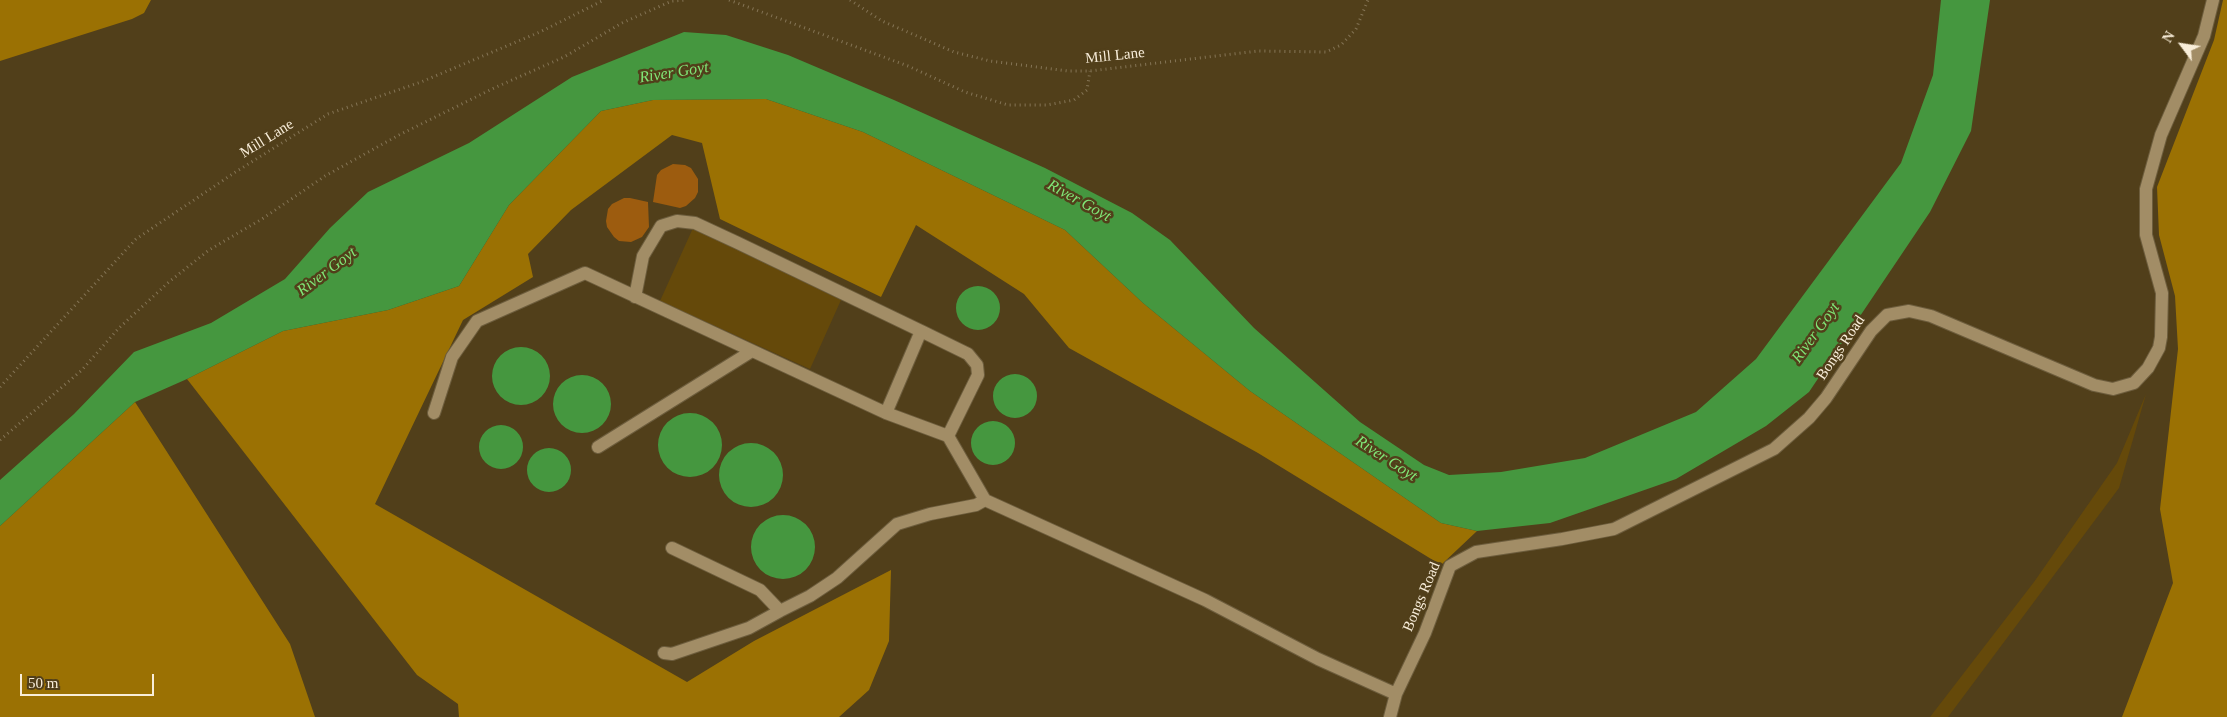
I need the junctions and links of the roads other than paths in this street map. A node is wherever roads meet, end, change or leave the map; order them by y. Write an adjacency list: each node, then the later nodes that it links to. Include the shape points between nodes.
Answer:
1 (2213, 0): 13 (street, Bongs Road, via 2204,36 2162,135 2146,189 2146,235 2162,293 2161,337 2148,368 2134,383 2113,388 2094,386 1931,316 1910,311 1894,312 1878,321 1826,398 1774,449 1614,528 1476,552 1450,566 1425,633)
2 (635, 297): 3 (street, via 643,256 662,226 677,221 695,223); 4 (street); 5 (street, via 585,274 477,321 452,357)
3 (921, 331): 6 (street); 7 (street, via 968,354 977,365 978,375)
4 (752, 351): 6 (street); 8 (street)
5 (434, 413)
6 (886, 413): 7 (street)
7 (948, 436): 9 (street)
8 (598, 448)
9 (985, 500): 11 (street, via 897,524 837,578); 13 (street, via 1205,600 1318,659)
10 (672, 548): 11 (street, via 760,590)
11 (780, 611): 12 (street, via 749,628 672,654)
12 (664, 653)
13 (1396, 694): 14 (street, Bongs Road)
14 (1390, 717)

